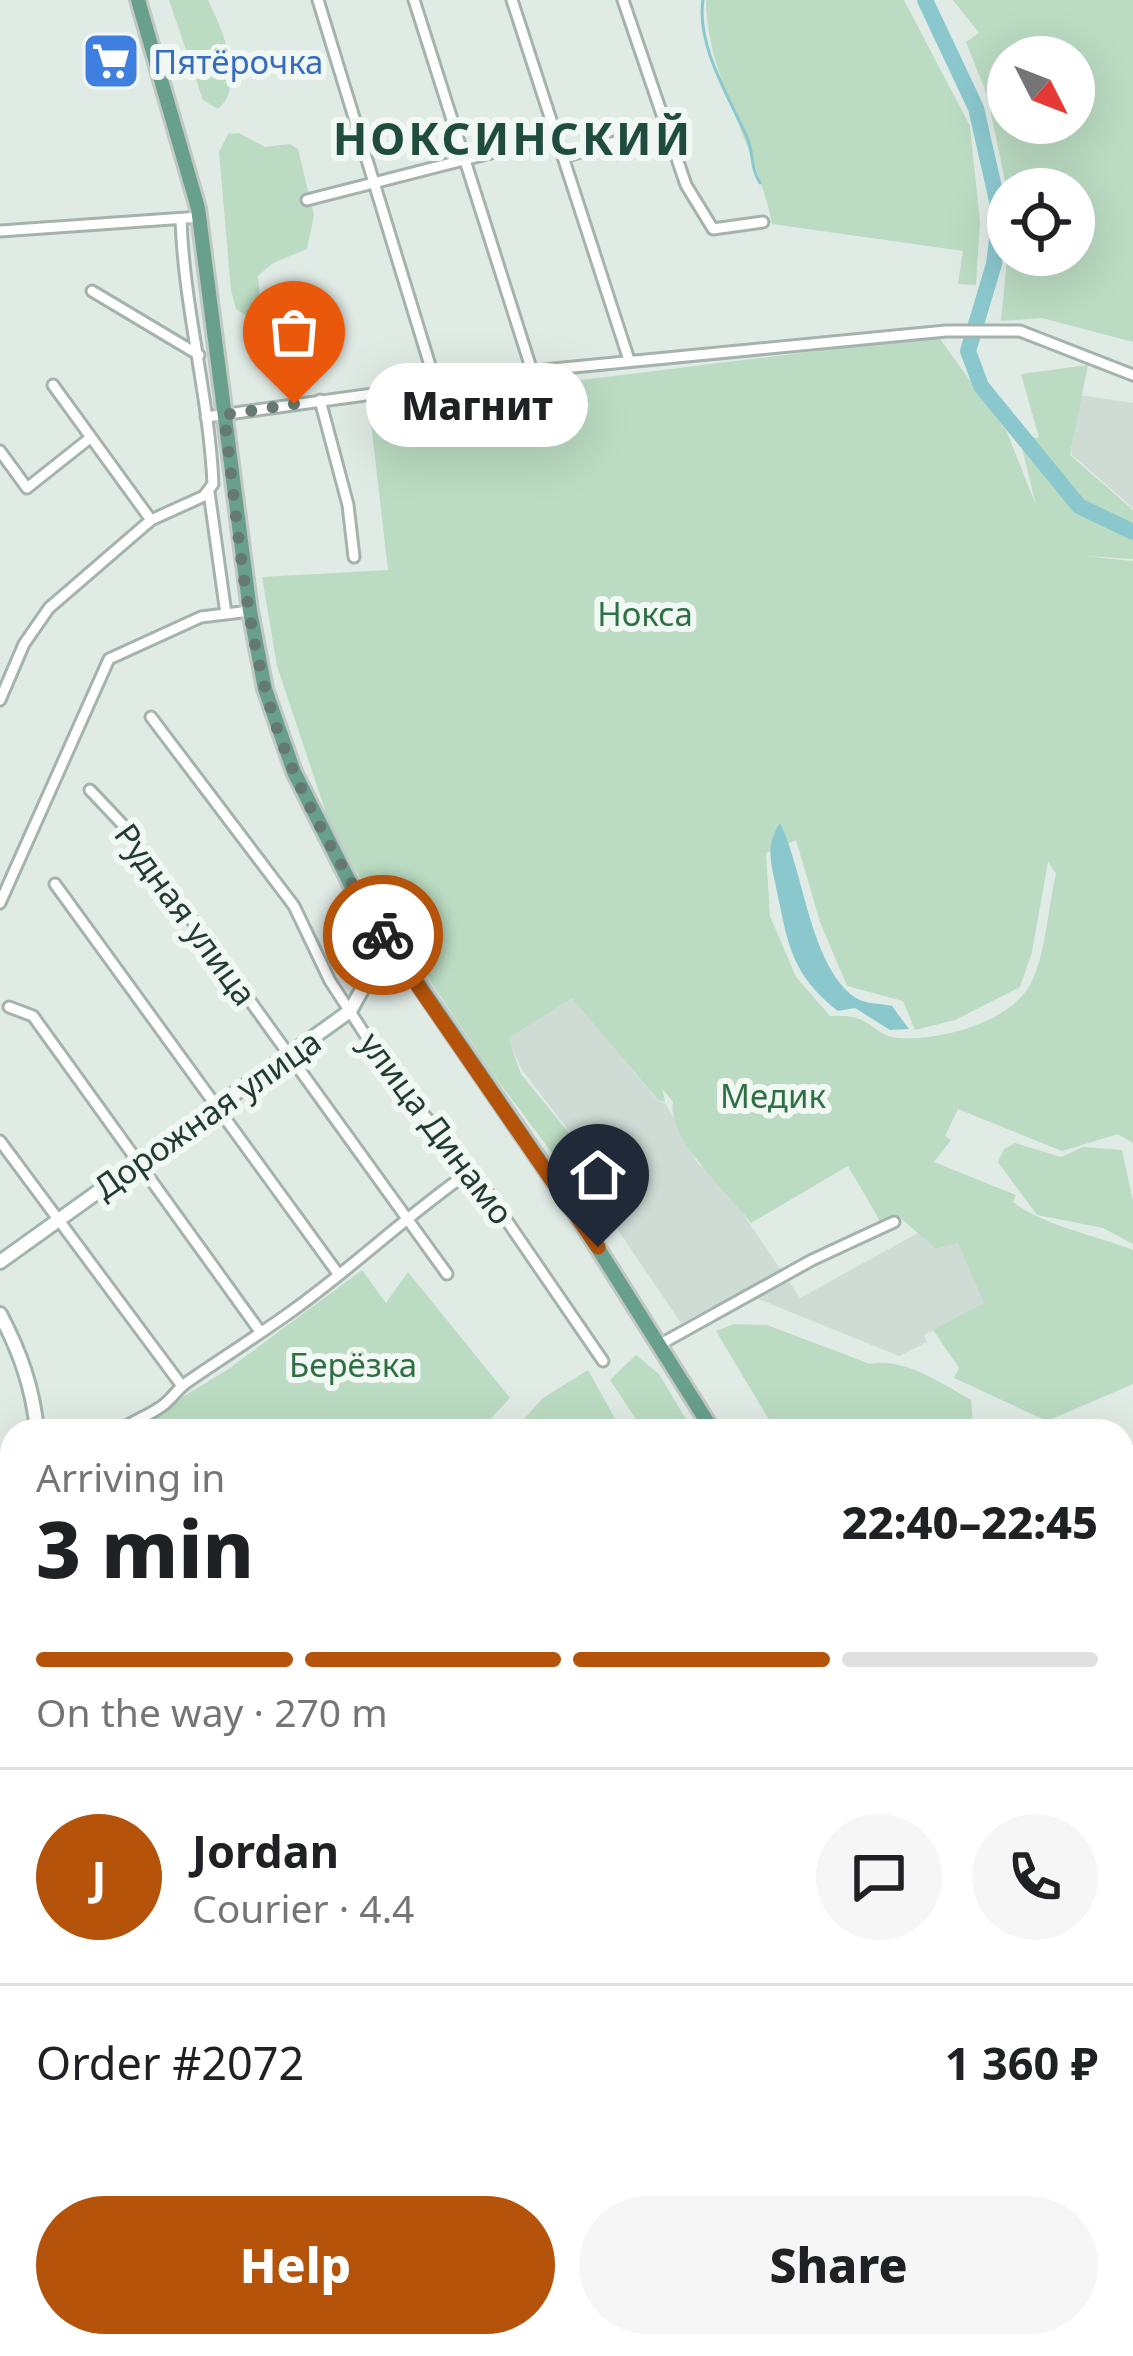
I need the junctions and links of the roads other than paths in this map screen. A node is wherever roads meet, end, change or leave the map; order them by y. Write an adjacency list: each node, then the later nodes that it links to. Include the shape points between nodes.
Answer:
1 (138, 0): 12 (main road)
2 (318, 0): 10 (street)
3 (414, 0): 9 (street)
4 (512, 0): 6 (street)
5 (623, 0): 14 (street, via 686,185 713,230)
6 (557, 136): 8 (street); 9 (street)
7 (622, 140): 8 (street)
8 (563, 157): 18 (street)
9 (466, 160): 10 (street); 19 (street)
10 (372, 183): 11 (street); 21 (street)
11 (307, 200)
12 (200, 217): 13 (street); 24 (main road)
13 (181, 220): 15 (street); 17 (street)
14 (763, 222)
15 (0, 231)
16 (92, 291): 17 (street)
17 (199, 355): 25 (street)
18 (628, 360): 19 (street); 20 (street, via 994,330 1020,331)
19 (532, 371): 21 (street)
20 (1133, 375)
21 (436, 385): 23 (street)
22 (53, 386): 26 (street)
23 (320, 400): 24 (street); 30 (street)
24 (224, 415): 25 (street); 31 (main road)
25 (206, 417): 28 (street)
26 (90, 438): 27 (street, via 26,488); 29 (street)
27 (0, 452)
28 (209, 492): 29 (street); 32 (street)
29 (151, 520): 33 (street, via 49,608)
30 (354, 557)
31 (250, 611): 32 (street); 38 (main road, via 265,689 294,772)
32 (226, 614): 37 (street, via 201,617 109,659)
33 (0, 700)
34 (151, 717): 40 (street, улица Динамо, via 294,906)
35 (90, 790): 41 (street, Рудная улица)
36 (55, 884): 42 (street)
37 (0, 903)
38 (388, 943): 40 (street, Дорожная улица); 54 (main road)
39 (9, 1007): 44 (street, via 33,1016)
40 (350, 1011): 41 (street, Дорожная улица); 45 (street, улица Динамо, via 398,1085)
41 (293, 1056): 42 (street, Дорожная улица); 46 (street, Рудная улица)
42 (215, 1108): 44 (street, Дорожная улица); 51 (street)
43 (0, 1141): 47 (street)
44 (138, 1162): 47 (street, Дорожная улица); 53 (street)
45 (472, 1171): 46 (street); 55 (street, улица Динамо)
46 (408, 1215): 50 (street, Рудная улица); 51 (street)
47 (61, 1219): 49 (street, Дорожная улица); 56 (street)
48 (894, 1222): 54 (street)
49 (0, 1262)
50 (447, 1274)
51 (339, 1275): 53 (street)
52 (0, 1314): 57 (street, via 19,1349)
53 (259, 1330): 56 (street, via 222,1364)
54 (659, 1345): 59 (main road)
55 (603, 1361)
56 (182, 1385): 58 (street)
57 (36, 1419)
58 (140, 1419)
59 (705, 1419)

